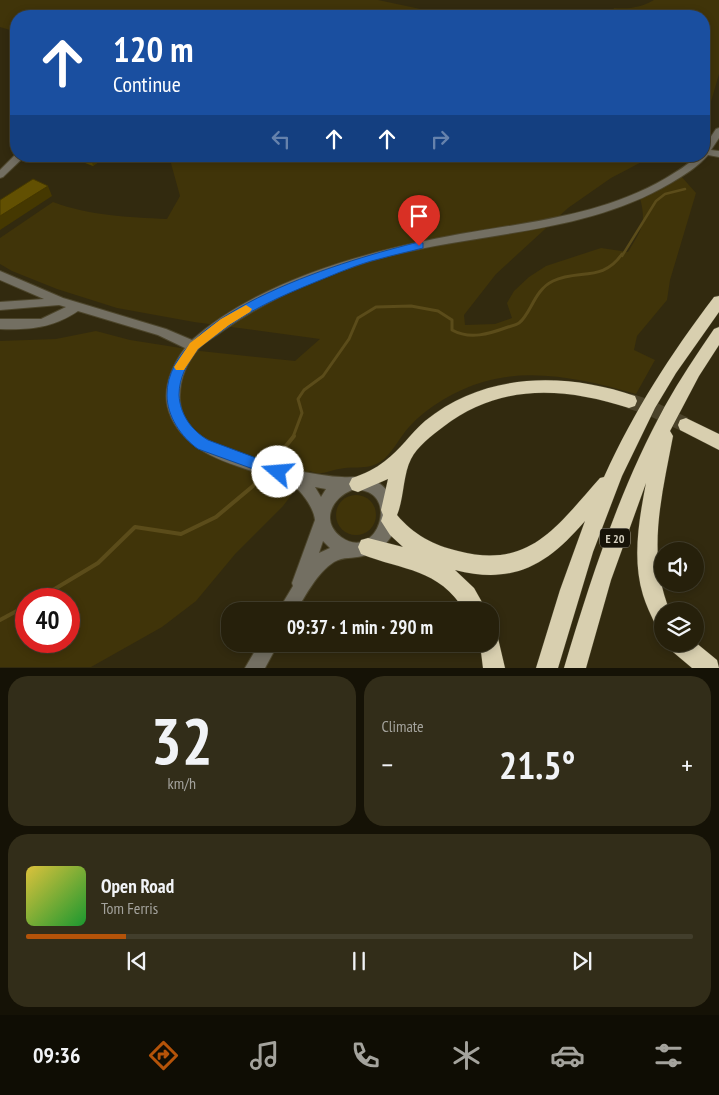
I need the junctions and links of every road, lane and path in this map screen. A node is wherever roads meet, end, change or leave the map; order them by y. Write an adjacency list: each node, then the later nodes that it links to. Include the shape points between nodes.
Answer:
1 (719, 131): 2 (street)
2 (710, 145)
3 (14, 162): 5 (street)
4 (696, 162): 13 (street, via 668,182 614,205 575,216 404,249 339,268 247,308)
5 (0, 175)
6 (0, 276): 7 (street)
7 (59, 301): 9 (street); 10 (street)
8 (719, 301): 19 (highway, E 20, via 670,370)
9 (0, 306)
10 (77, 306): 11 (street, via 57,320 39,325); 13 (street, via 162,332)
11 (0, 324)
12 (719, 333): 15 (highway, E 20)
13 (194, 346): 20 (street, via 177,372 173,388 173,405 193,438 246,462)
14 (629, 401): 18 (highway, via 604,392 566,386 494,392 458,406 444,416)
15 (667, 417): 28 (highway, via 648,526 646,567); 35 (highway, E 20, via 620,522)
16 (686, 425): 17 (highway)
17 (719, 443)
18 (402, 459): 21 (highway, via 377,478); 22 (highway)
19 (614, 476): 22 (highway, via 544,550 525,561 504,566 483,568 460,563 411,543); 34 (highway, E 20, via 576,566)
20 (294, 477): 21 (street); 23 (street, via 310,492)
21 (353, 485): 22 (street, via 369,486 379,492 386,500); 23 (street, via 330,495)
22 (390, 516): 24 (street, via 386,532 379,541)
23 (322, 518): 24 (street, via 329,536 342,546); 25 (street)
24 (359, 548): 26 (street, via 328,557); 27 (highway, via 410,557 430,565 446,574)
25 (292, 602)
26 (293, 602)
27 (470, 602)
28 (656, 602)
29 (264, 652): 32 (street)
30 (492, 652): 33 (highway)
31 (690, 652): 36 (highway)
32 (254, 668)
33 (494, 668)
34 (547, 668)
35 (575, 668)
36 (709, 668)

